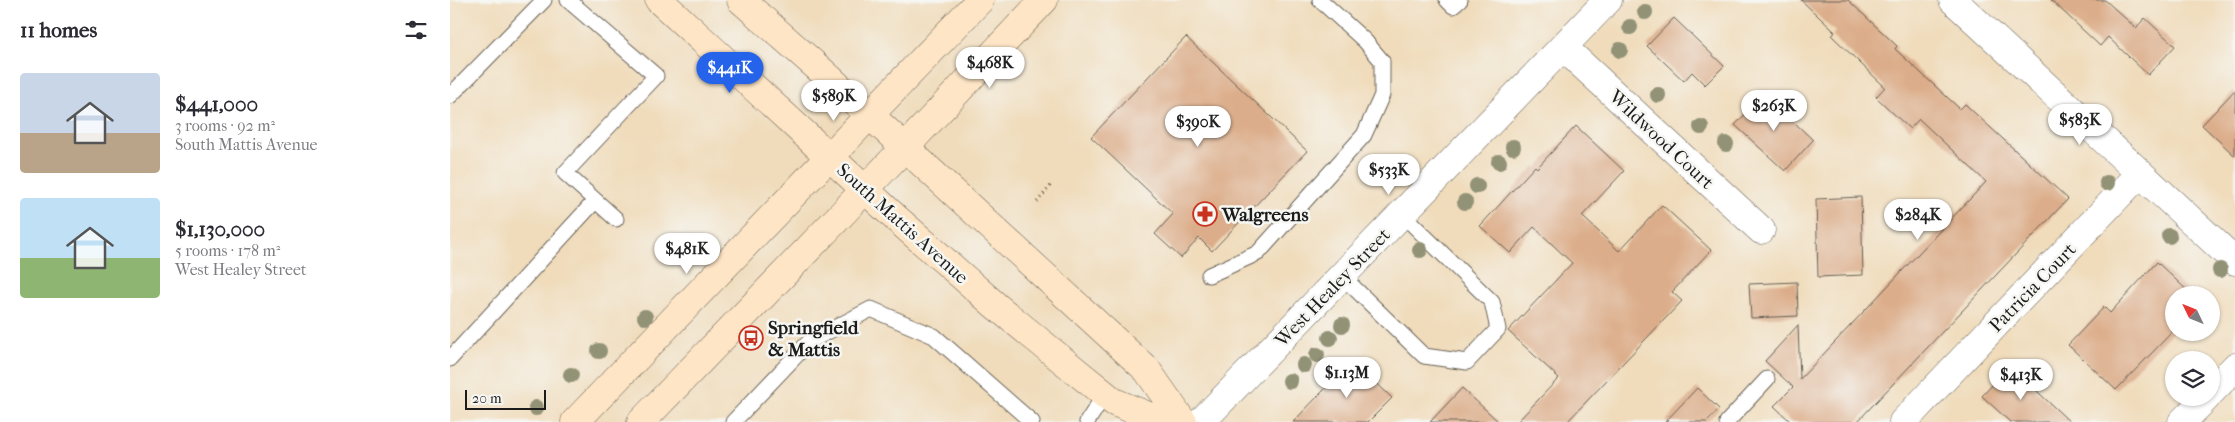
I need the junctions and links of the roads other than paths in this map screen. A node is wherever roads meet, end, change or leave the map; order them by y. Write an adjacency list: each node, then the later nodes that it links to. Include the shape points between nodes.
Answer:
1 (544, 0): 13 (lane)
2 (568, 0): 19 (lane, via 656,76 566,173)
3 (659, 0): 16 (main road, South Mattis Avenue)
4 (741, 0): 14 (main road)
5 (980, 0): 14 (main road)
6 (1044, 0): 15 (main road)
7 (1320, 0): 24 (lane, via 1382,61 1382,95 1364,135 1258,253)
8 (1447, 0): 9 (lane, via 1453,6)
9 (1460, 0)
10 (1608, 0): 12 (street, West Healey Street)
11 (1953, 0): 17 (street)
12 (1563, 47): 20 (street, West Healey Street); 22 (street, Wildwood Court)
13 (450, 96)
14 (869, 116): 15 (main road); 16 (main road)
15 (905, 148): 18 (main road); 38 (main road, via 1147,370)
16 (830, 157): 18 (main road, South Mattis Avenue); 33 (main road)
17 (2140, 173): 23 (street); 41 (street, Patricia Court)
18 (865, 190): 30 (main road, South Mattis Avenue, via 996,306); 32 (main road)
19 (595, 201): 21 (lane); 26 (lane)
20 (1402, 214): 25 (street, West Healey Street); 25 (lane, via 1492,302 1498,329 1467,362 1424,356)
21 (616, 219)
22 (1761, 230)
23 (2235, 261)
24 (1210, 274)
25 (1342, 276): 39 (street, West Healey Street)
26 (450, 359)
27 (2235, 367): 29 (street)
28 (1767, 379): 40 (lane)
29 (2220, 383)
30 (1105, 394): 36 (lane); 37 (main road, South Mattis Avenue, via 1114,402)
31 (2198, 406): 42 (street)
32 (652, 418)
33 (576, 422)
34 (733, 422): 35 (lane, via 810,341 871,309 934,336)
35 (1032, 422)
36 (1087, 422)
37 (1163, 422)
38 (1183, 422)
39 (1201, 422)
40 (1727, 422)
41 (1903, 422)
42 (2182, 422)

